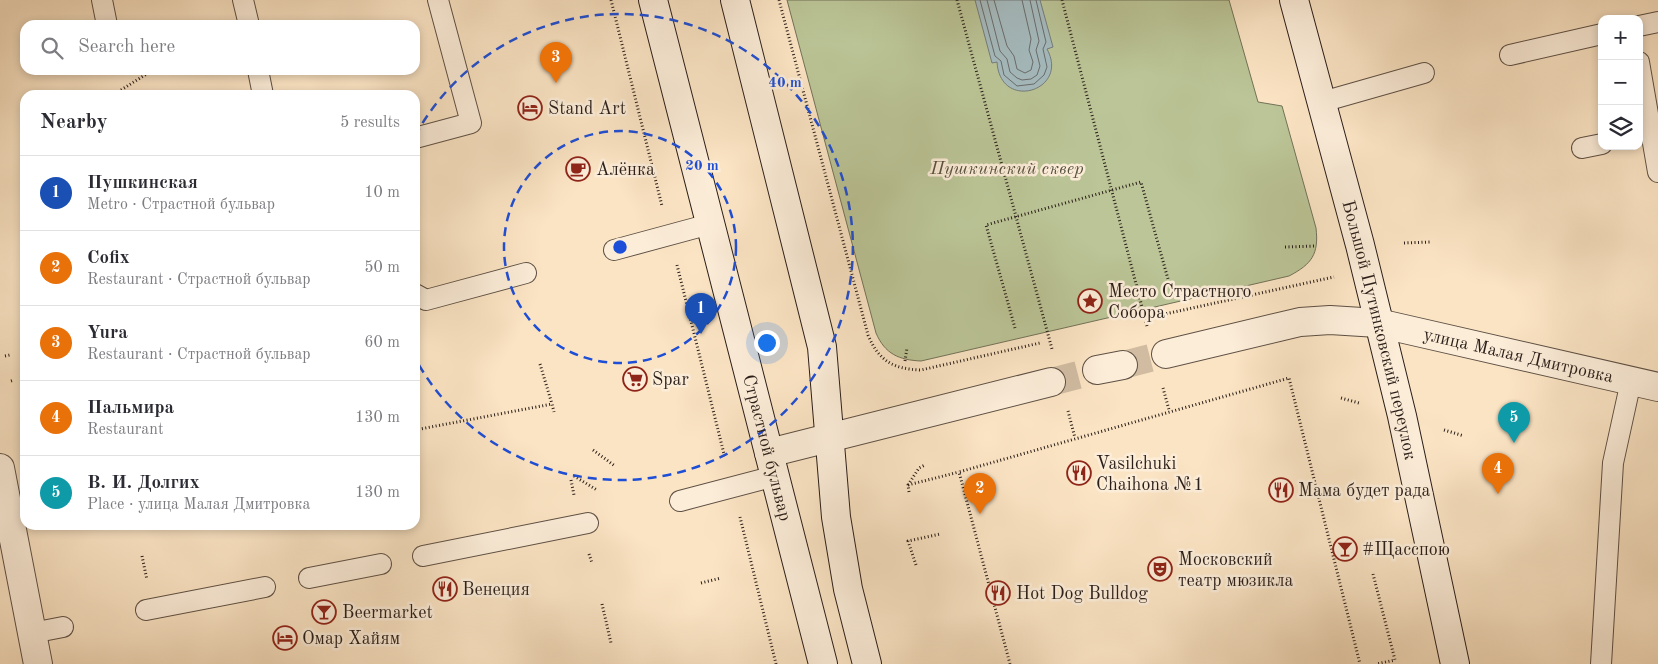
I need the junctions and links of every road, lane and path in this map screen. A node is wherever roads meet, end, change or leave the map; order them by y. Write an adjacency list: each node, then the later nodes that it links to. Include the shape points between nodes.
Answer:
1 (102, 0): 11 (lane)
2 (244, 0): 12 (lane)
3 (438, 0): 25 (lane, via 471,123)
4 (611, 0): 32 (path)
5 (653, 0): 31 (main road, Страстной бульвар)
6 (735, 0): 60 (main road, via 822,347)
7 (779, 0): 45 (path, via 868,335 875,350 903,369 921,370)
8 (957, 0): 30 (path)
9 (1062, 0): 29 (path)
10 (1294, 0): 22 (main road, Большой Путинковский переулок)
11 (106, 20)
12 (248, 20)
13 (1658, 22): 14 (lane)
14 (1643, 25)
15 (1598, 35): 16 (lane)
16 (1510, 54)
17 (1424, 73): 22 (lane)
18 (145, 75): 20 (path)
19 (259, 75): 21 (lane)
20 (121, 90)
21 (262, 90)
22 (1322, 102): 42 (main road, Большой Путинковский переулок)
23 (1643, 105): 24 (lane)
24 (1645, 134): 28 (lane)
25 (420, 137)
26 (1598, 145): 27 (lane)
27 (1582, 148)
28 (1658, 172)
29 (1113, 190): 30 (path); 39 (path, via 1141,182); 41 (path)
30 (1016, 217): 43 (path, via 986,225); 44 (path)
31 (710, 224): 32 (lane); 62 (main road, Страстной бульвар)
32 (670, 235): 37 (lane); 69 (path)
33 (1431, 242): 34 (path)
34 (1404, 243)
35 (1316, 246): 36 (path)
36 (1285, 248)
37 (614, 250)
38 (526, 273): 40 (lane, via 426,300)
39 (1171, 290)
40 (420, 297)
41 (1141, 303)
42 (1378, 323): 47 (main road, улица Малая Дмитровка, via 1300,322); 50 (main road, улица Малая Дмитровка); 95 (main road, Большой Путинковский переулок, via 1413,466)
43 (1015, 328)
44 (1046, 329)
45 (1040, 343)
46 (907, 348): 48 (path)
47 (1166, 354)
48 (905, 361)
49 (540, 364): 55 (path)
50 (1631, 381): 52 (main road, улица Малая Дмитровка); 96 (lane, via 1613,463)
51 (1051, 382): 60 (main road)
52 (1658, 387)
53 (1342, 398): 54 (path)
54 (1359, 403)
55 (552, 404): 56 (path); 57 (path)
56 (554, 412)
57 (420, 429)
58 (1444, 430): 59 (path)
59 (1464, 436)
60 (830, 438): 62 (main road); 91 (main road, via 836,517 848,589)
61 (593, 450): 64 (path)
62 (772, 465): 69 (lane); 90 (main road, Страстной бульвар)
63 (925, 465): 68 (path, via 919,468)
64 (615, 466)
65 (0, 468): 86 (main road)
66 (959, 472): 68 (path); 92 (path); 93 (path, via 1289,378)
67 (574, 476): 70 (path)
68 (908, 485): 71 (path)
69 (733, 488): 72 (lane); 89 (path)
70 (598, 490)
71 (909, 492)
72 (680, 501)
73 (588, 523): 75 (lane)
74 (940, 534): 77 (path, via 908,541)
75 (423, 556)
76 (381, 564): 79 (lane)
77 (916, 565)
78 (1373, 574): 94 (path, via 1395,660)
79 (309, 578)
80 (721, 578): 81 (path)
81 (701, 583)
82 (265, 587): 84 (lane)
83 (602, 604): 87 (path)
84 (146, 610)
85 (63, 627): 86 (lane)
86 (32, 633): 88 (main road)
87 (612, 642)
88 (38, 664)
89 (776, 664)
90 (823, 664)
91 (867, 664)
92 (1010, 664)
93 (1360, 664)
94 (1376, 664)
95 (1454, 664)
96 (1601, 664)

